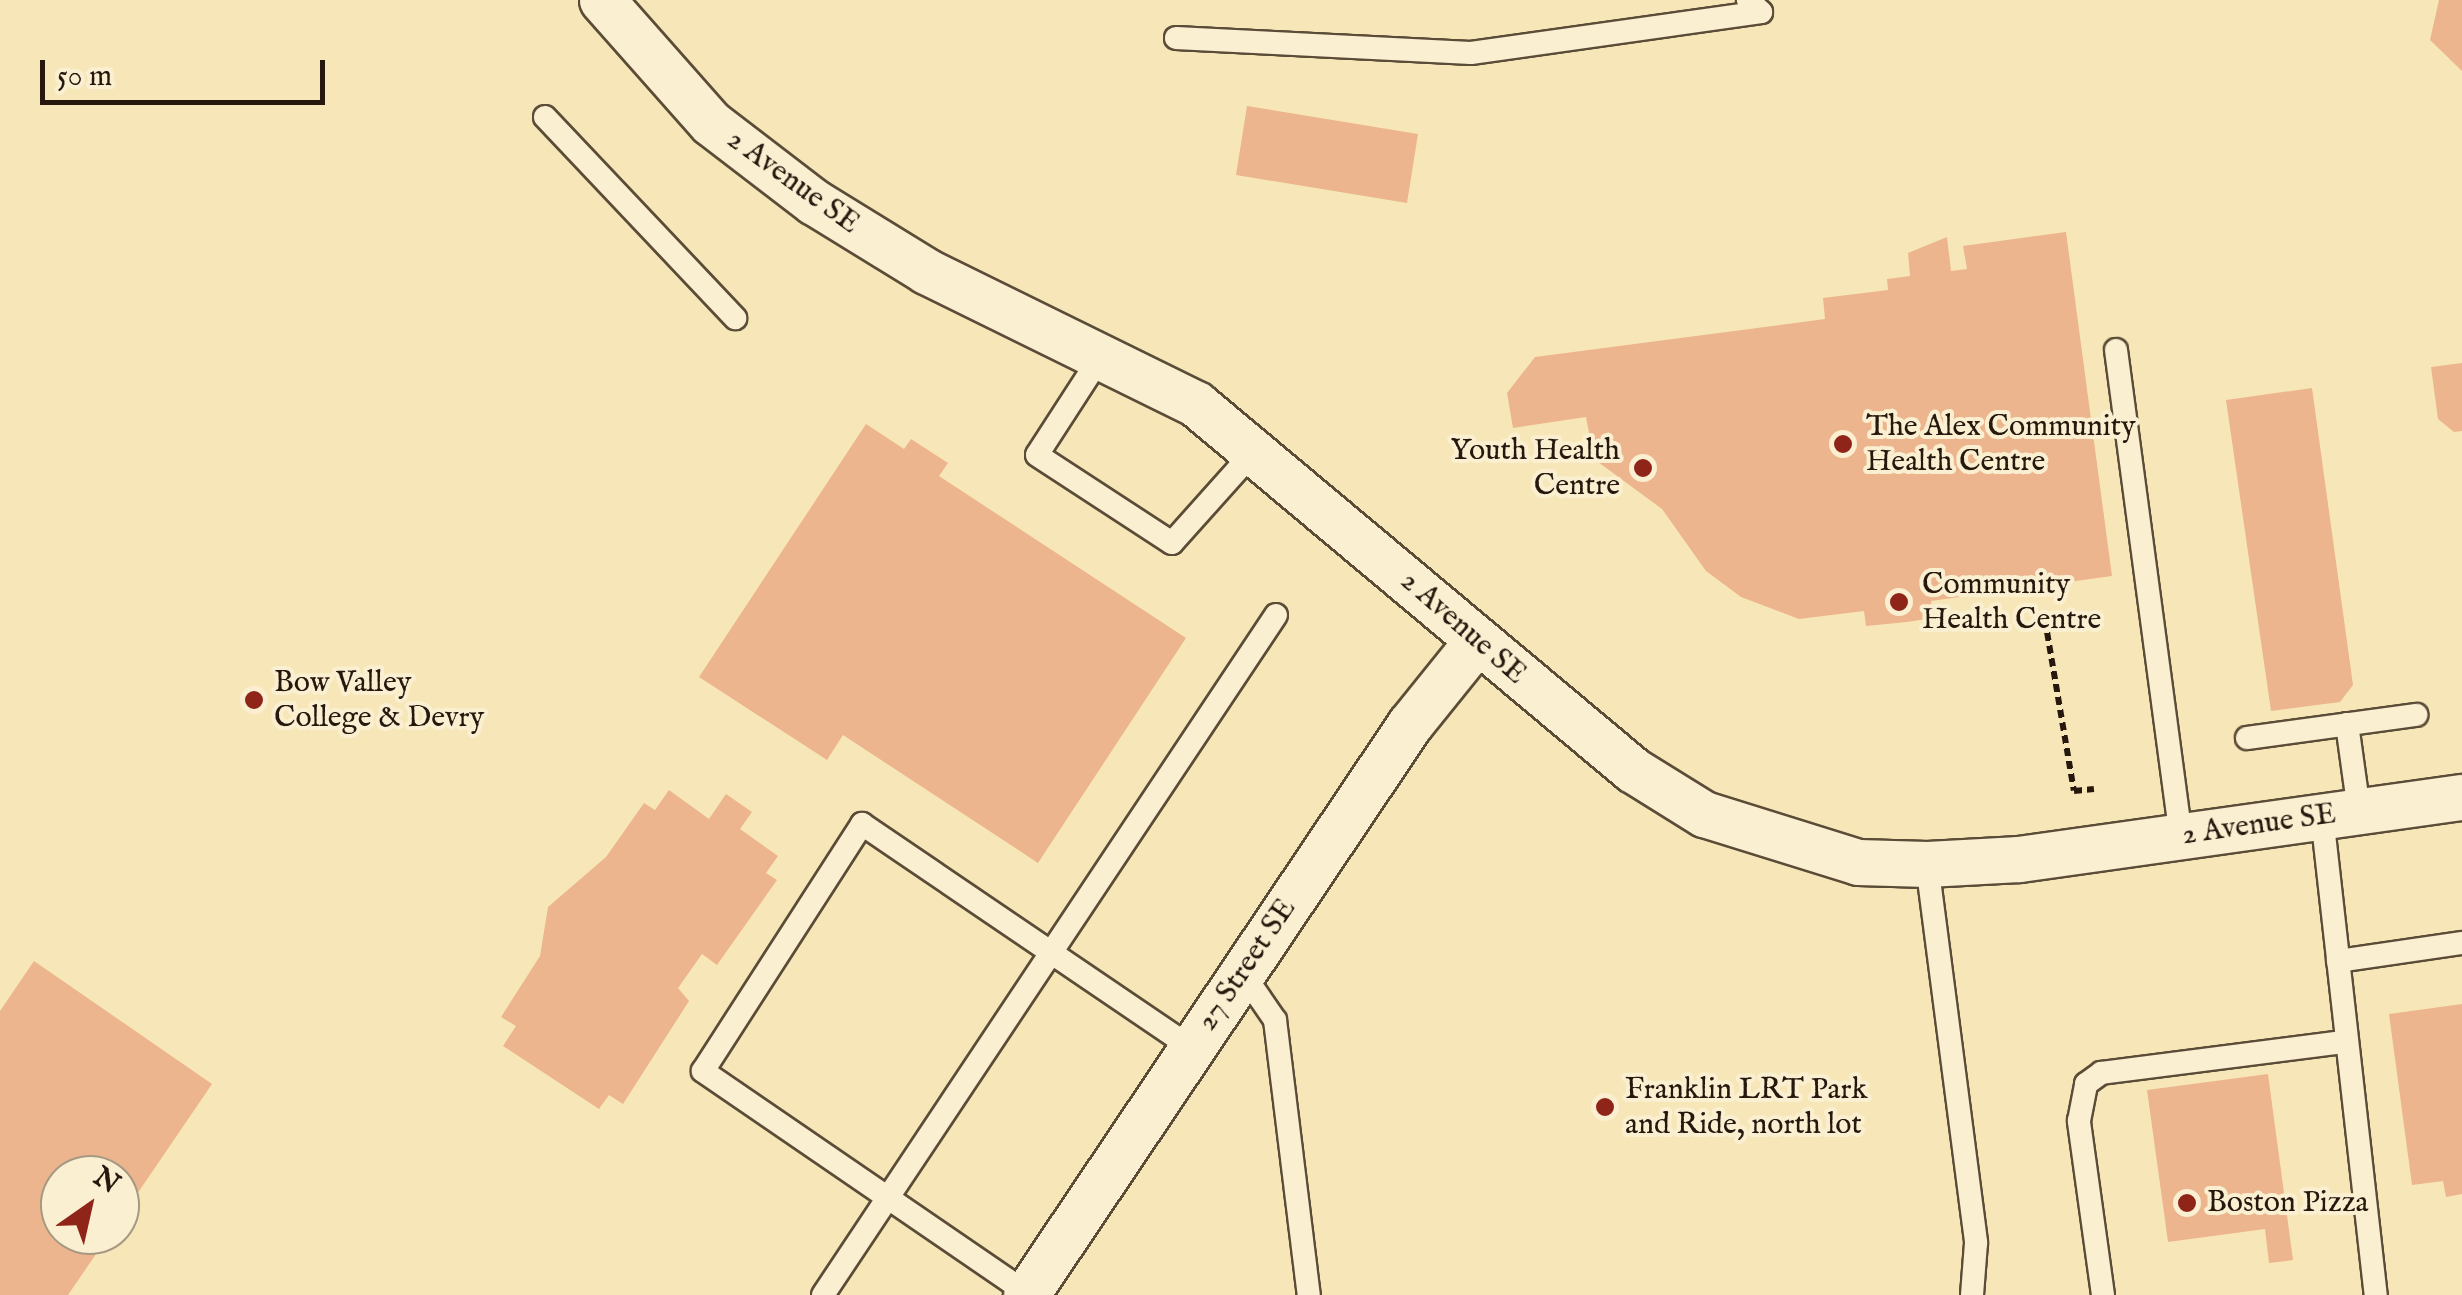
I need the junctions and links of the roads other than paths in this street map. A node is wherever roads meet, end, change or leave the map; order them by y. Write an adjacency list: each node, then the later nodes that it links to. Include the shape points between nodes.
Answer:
1 (602, 0): 7 (street, 2 Avenue SE, via 711,123 814,202 926,271)
2 (1748, 0): 3 (lane, via 1761,12 1470,53)
3 (1176, 38)
4 (545, 117): 5 (lane)
5 (736, 318)
6 (2116, 350): 16 (lane)
7 (1103, 354): 8 (street, 2 Avenue SE); 8 (lane, via 1037,454 1172,543)
8 (1258, 448): 10 (street, 2 Avenue SE)
9 (1276, 614): 19 (lane)
10 (1476, 641): 17 (street, 2 Avenue SE, via 1633,770 1704,814 1858,862); 21 (street, 27 Street SE)
11 (2416, 715): 12 (lane)
12 (2347, 724): 13 (lane); 15 (lane)
13 (2248, 738)
14 (2462, 797): 15 (street, 2 Avenue SE)
15 (2341, 814): 16 (street, 2 Avenue SE); 20 (lane)
16 (2182, 836): 17 (street, 2 Avenue SE)
17 (1926, 864): 28 (lane, via 1976,1243)
18 (2462, 942): 20 (lane)
19 (1051, 955): 23 (lane); 24 (lane); 24 (lane, via 862,824 704,1071)
20 (2338, 961): 22 (lane)
21 (1242, 972): 23 (street, 27 Street SE); 27 (lane, via 1276,1020)
22 (2344, 1042): 29 (lane, via 2101,1073 2086,1084 2079,1122); 30 (lane)
23 (1192, 1048): 25 (street, 27 Street SE)
24 (891, 1197): 25 (lane); 26 (lane)
25 (1027, 1294)
26 (823, 1295)
27 (1310, 1295)
28 (1972, 1295)
29 (2103, 1295)
30 (2376, 1295)

